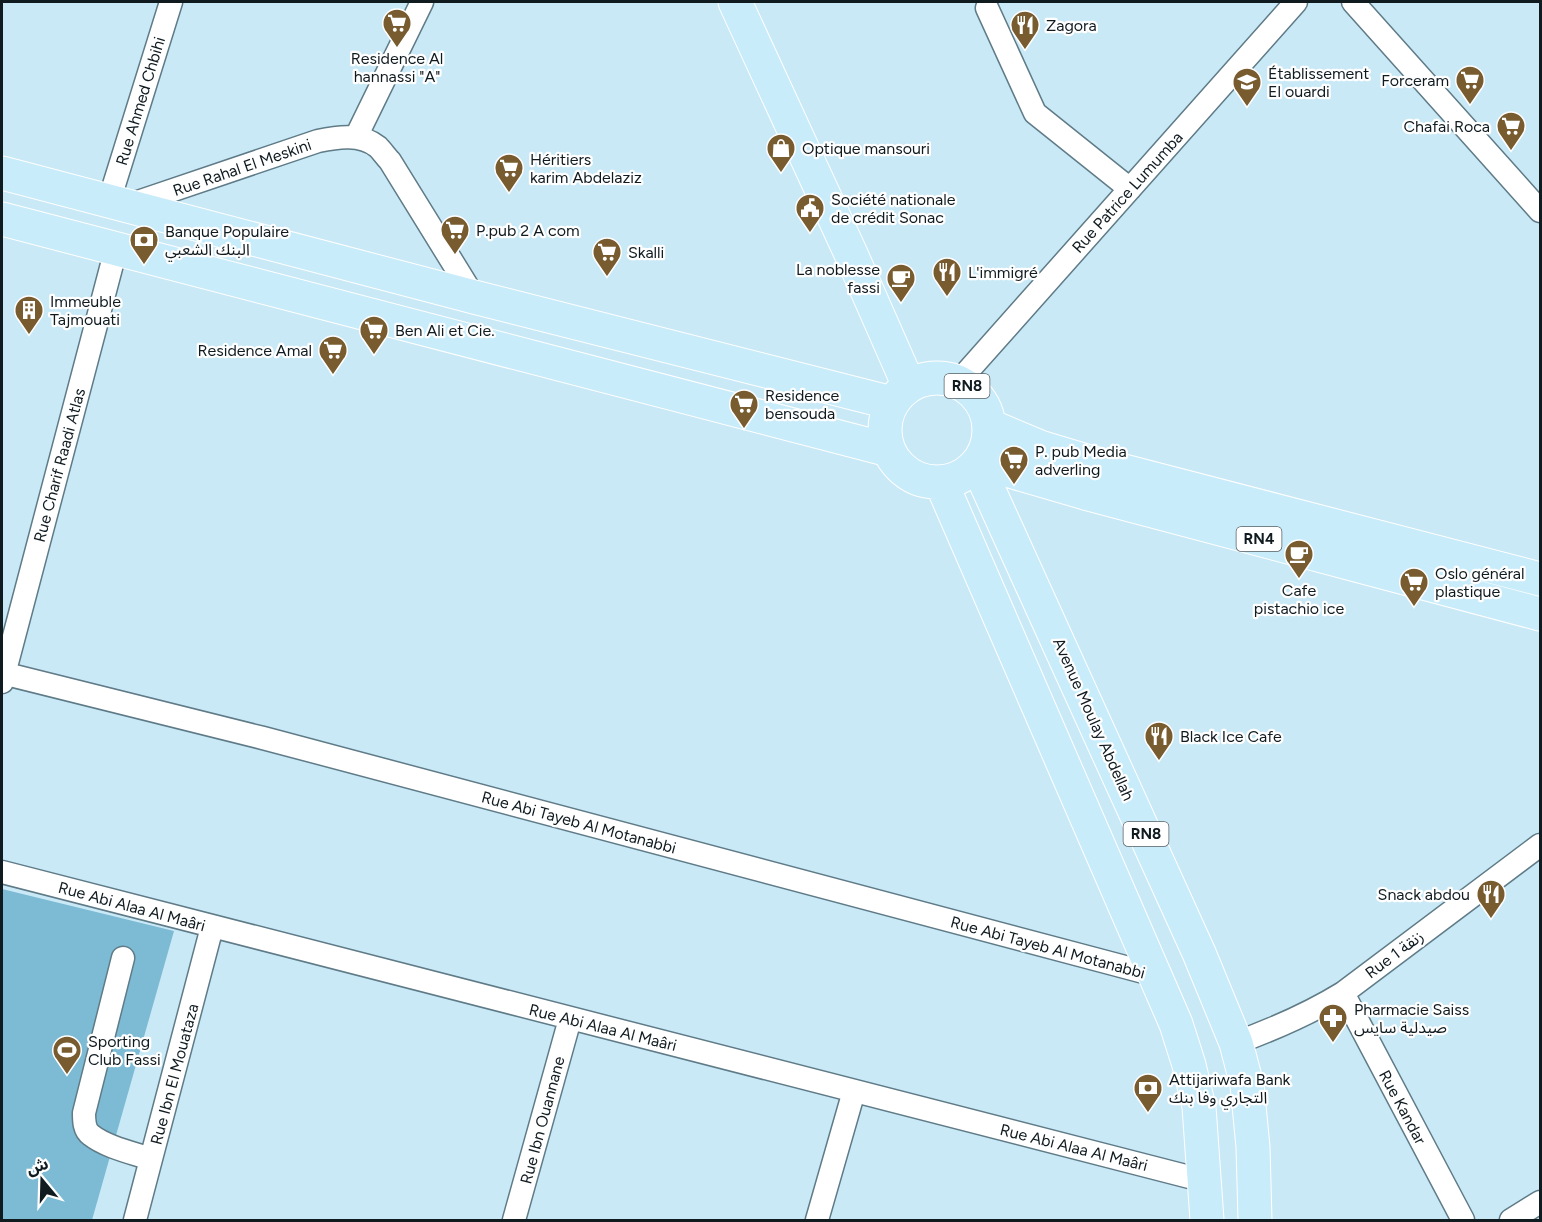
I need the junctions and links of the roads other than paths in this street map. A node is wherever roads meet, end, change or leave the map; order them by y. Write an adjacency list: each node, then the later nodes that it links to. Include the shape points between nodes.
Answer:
1 (171, 2): 10 (street, Rue Ahmed Chbihi)
2 (422, 2): 7 (street)
3 (735, 2): 16 (main road, via 851,254)
4 (1296, 2): 9 (street, Rue Patrice Lumumba)
5 (1353, 2): 11 (street)
6 (987, 8): 9 (street, via 1035,113)
7 (356, 137): 10 (street, Rue Rahal El Meskini, via 318,141); 14 (street, via 377,146 390,161)
8 (2, 173): 10 (main road)
9 (1130, 189): 15 (street, Rue Patrice Lumumba)
10 (119, 203): 14 (main road)
11 (1540, 211)
12 (2, 219): 13 (main road)
13 (116, 249): 18 (main road); 23 (street, Rue Charif Raadi Atlas)
14 (474, 297): 16 (main road)
15 (958, 381): 16 (main road, RN8, via 933,377); 17 (main road, RN8, via 975,392 986,407)
16 (900, 394): 18 (main road, via 884,426)
17 (990, 426): 19 (main road, via 988,445); 21 (main road, RN4, via 1040,447 1094,463)
18 (889, 450): 20 (main road, via 895,461 915,478)
19 (978, 463): 20 (main road, via 954,480); 22 (main road, RN4); 31 (main road, Avenue Moulay Abdellah / RN8)
20 (941, 482): 28 (main road, RN8)
21 (1540, 579)
22 (1540, 614)
23 (2, 676): 28 (street, Rue Abi Tayeb Al Motanabbi, via 263,738)
24 (1540, 845): 29 (street, Rue 1 زنقة)
25 (2, 872): 26 (street, Rue Abi Alaa Al Maâri)
26 (212, 927): 30 (street, Rue Abi Alaa Al Maâri); 33 (street, Rue Ibn El Mouataza)
27 (123, 958): 33 (street, via 84,1123 89,1135)
28 (1155, 975): 34 (main road, RN8, via 1189,1065 1199,1107)
29 (1343, 993): 31 (street, Rue 1 زنقة, via 1313,1011); 41 (street, Rue Kandar)
30 (570, 1019): 32 (street, Rue Abi Alaa Al Maâri); 37 (street, Rue Ibn Ouannane)
31 (1236, 1043): 40 (main road, Avenue Moulay Abdellah / RN8, via 1246,1084 1253,1147)
32 (854, 1091): 34 (street, Rue Abi Alaa Al Maâri); 38 (street)
33 (151, 1159): 36 (street, Rue Ibn El Mouataza)
34 (1205, 1181): 39 (main road, RN8)
35 (1540, 1202): 42 (street)
36 (135, 1221)
37 (514, 1221)
38 (817, 1221)
39 (1207, 1221)
40 (1255, 1221)
41 (1463, 1221)
42 (1510, 1221)

